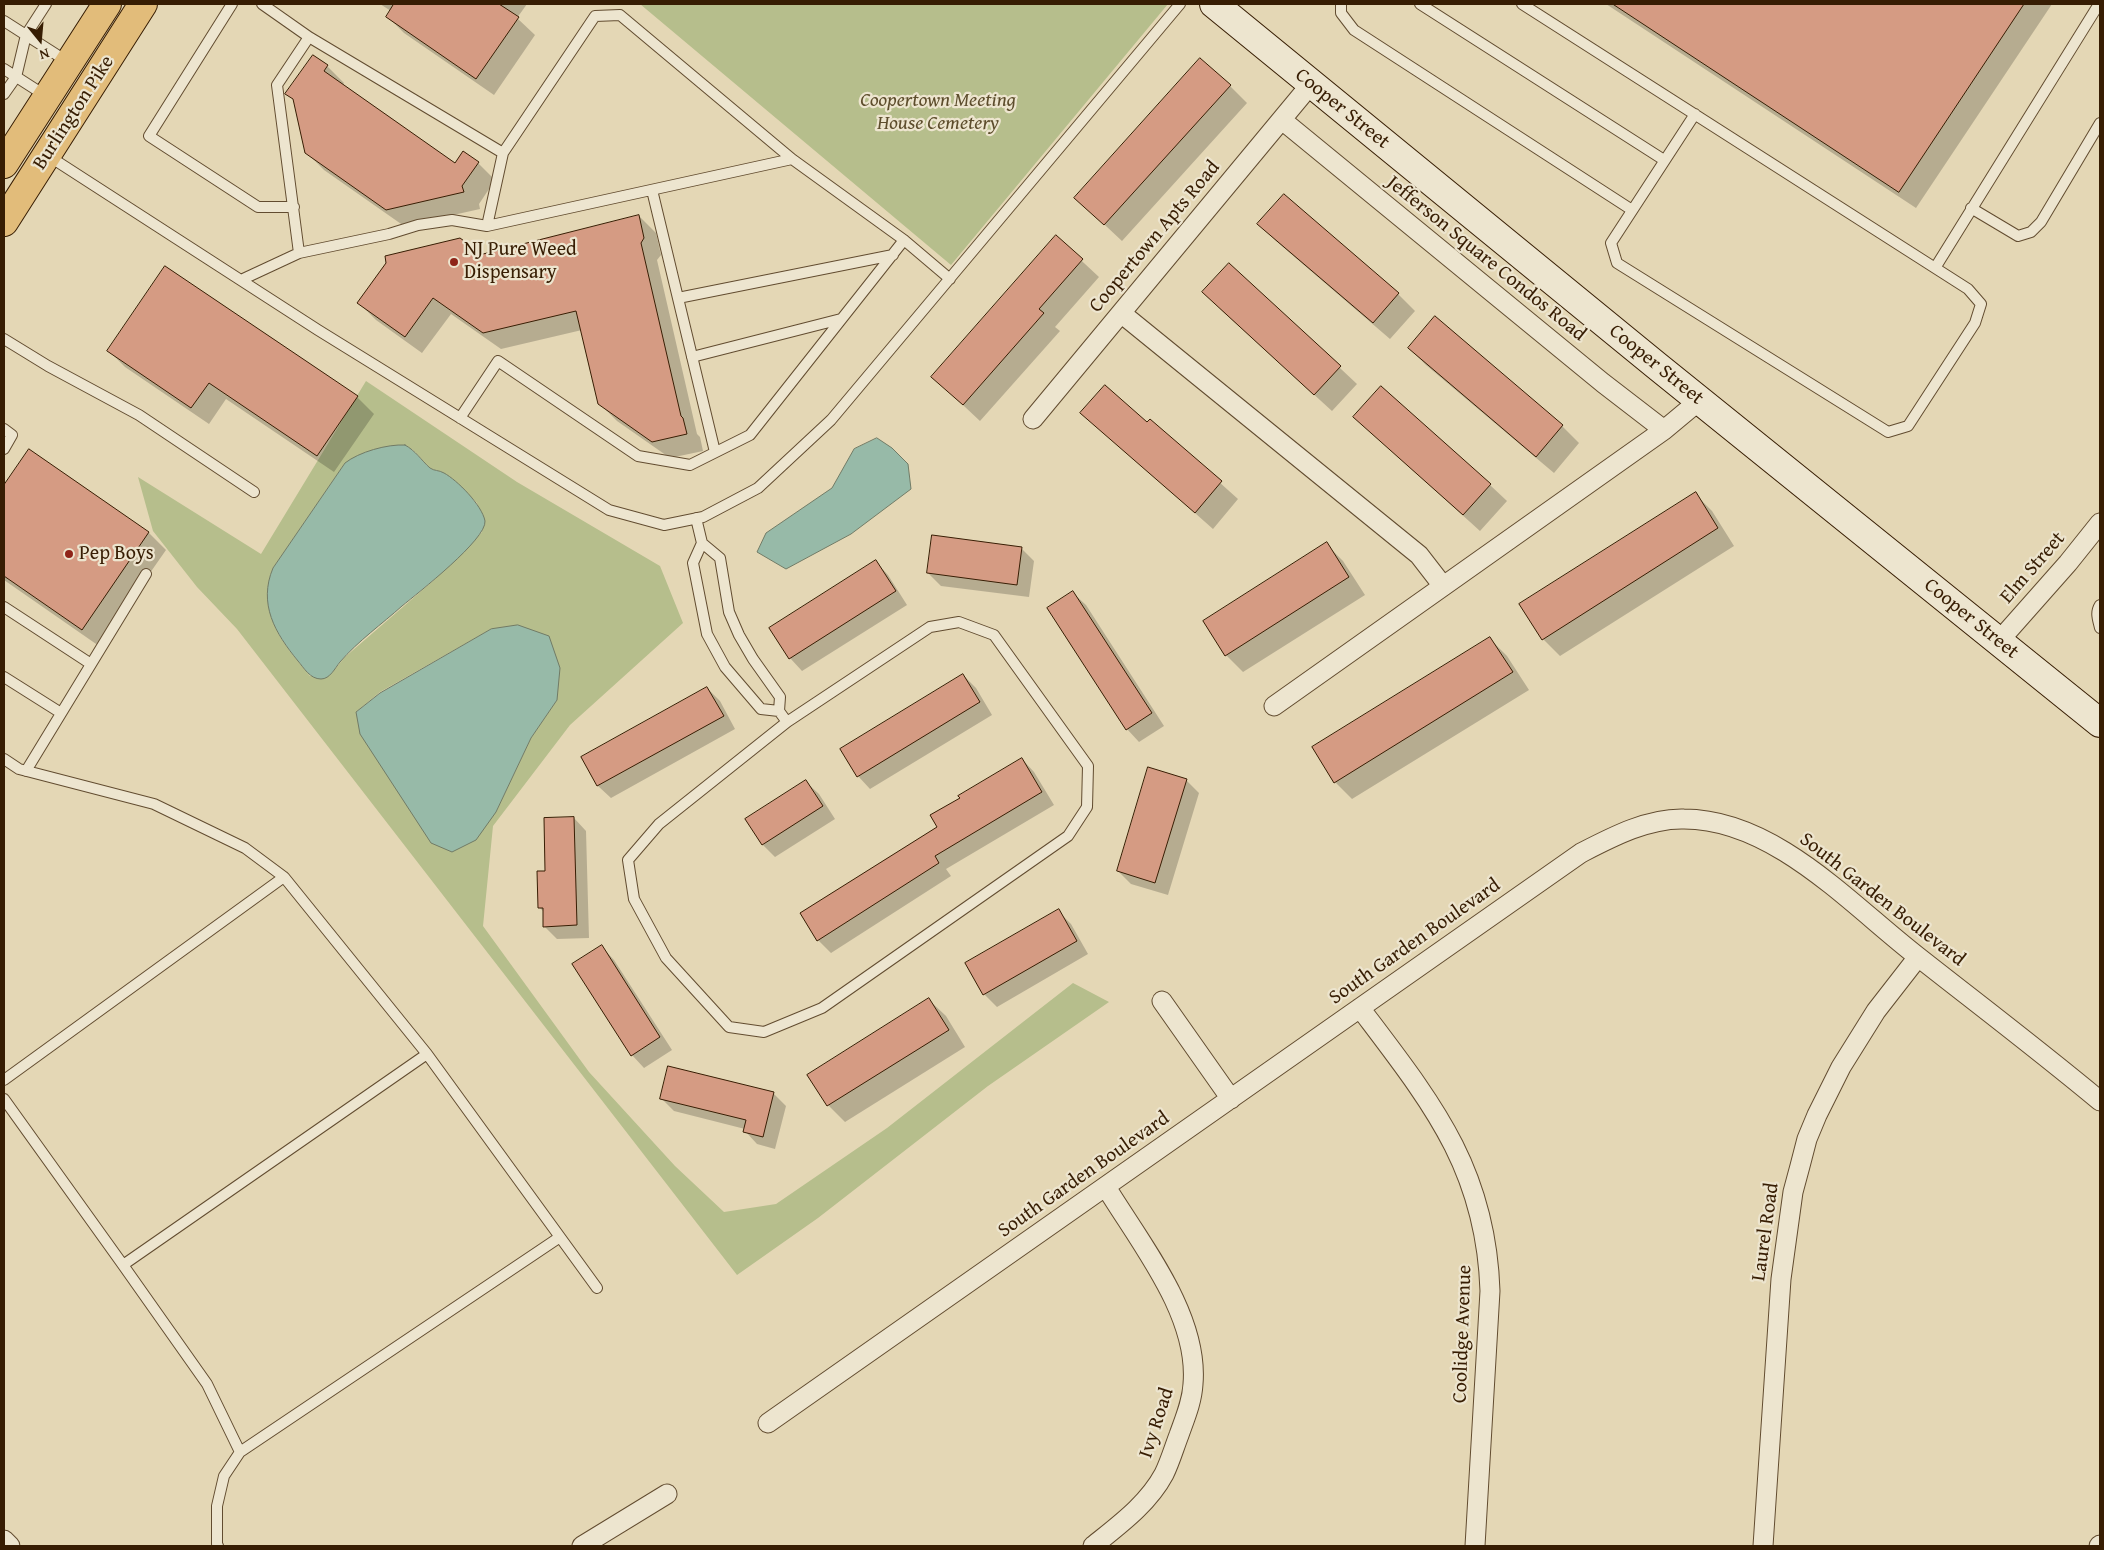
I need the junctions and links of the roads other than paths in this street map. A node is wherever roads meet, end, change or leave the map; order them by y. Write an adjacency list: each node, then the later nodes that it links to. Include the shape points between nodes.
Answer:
1 (46, 4): 13 (lane)
2 (107, 4): 15 (highway, Burlington Pike)
3 (143, 4): 26 (highway, Burlington Pike)
4 (232, 4): 30 (lane, via 149,136 258,207)
5 (262, 4): 14 (lane)
6 (1180, 4): 39 (lane)
7 (1214, 4): 18 (street, Cooper Street)
8 (1341, 4): 32 (lane, via 1341,13 1354,30)
9 (1420, 4): 28 (lane)
10 (1522, 4): 21 (lane)
11 (2099, 4): 31 (lane)
12 (4, 21): 13 (lane)
13 (26, 35): 15 (lane); 17 (lane)
14 (309, 37): 25 (lane); 30 (lane, via 277,85)
15 (69, 63): 20 (highway, Burlington Pike)
16 (4, 69): 17 (lane)
17 (16, 77): 19 (lane); 20 (lane)
18 (1311, 84): 22 (street, Coopertown Apts Road); 46 (street, Cooper Street)
19 (4, 94)
20 (47, 97): 24 (highway, Burlington Pike)
21 (1695, 114): 28 (lane); 38 (lane)
22 (1282, 120): 42 (street, Coopertown Apts Road); 50 (street, Jefferson Square Condos Road)
23 (2100, 122): 31 (lane, via 2041,222 2031,232 2018,236)
24 (7, 153)
25 (503, 154): 27 (lane, via 595,16 620,15); 34 (lane)
26 (46, 155): 33 (highway, Burlington Pike); 40 (lane)
27 (792, 159): 29 (lane); 35 (lane)
28 (1664, 160): 32 (lane)
29 (652, 190): 34 (lane); 41 (lane)
30 (294, 207): 36 (lane)
31 (1972, 208): 38 (lane)
32 (1632, 210): 38 (lane, via 1611,243 1617,263 1888,432 1908,426 1915,418 1975,324 1981,304 1968,289)
33 (4, 222)
34 (487, 226): 36 (lane, via 452,220)
35 (904, 240): 37 (lane); 39 (lane)
36 (299, 253): 40 (lane)
37 (893, 255): 41 (lane); 43 (lane)
38 (1935, 268)
39 (950, 279): 54 (lane, via 831,420 758,488)
40 (241, 280): 47 (lane)
41 (678, 298): 45 (lane)
42 (1121, 313): 48 (street, Coopertown Apts Road); 59 (street, via 1419,555)
43 (842, 320): 45 (lane); 52 (lane, via 750,435)
44 (4, 339): 53 (lane, via 139,416)
45 (692, 357): 52 (lane)
46 (1700, 400): 50 (street); 63 (street, Cooper Street)
47 (460, 418): 52 (lane, via 498,361 638,456 690,464); 54 (lane, via 609,510 664,525)
48 (1033, 419)
49 (4, 429): 51 (lane, via 12,435)
50 (1664, 430): 59 (street)
51 (4, 449)
52 (715, 452)
53 (254, 492)
54 (696, 518): 57 (lane)
55 (2100, 523): 63 (street, Elm Street)
56 (2100, 536): 63 (street, Elm Street)
57 (702, 543): 67 (lane, via 720,558 729,612 753,659 780,697); 67 (lane, via 693,563 707,634 725,667 761,709)
58 (146, 574): 64 (lane)
59 (1443, 586): 66 (street)
60 (2100, 605): 62 (lane, via 2097,610)
61 (4, 606): 64 (lane)
62 (2100, 628)
63 (2003, 644): 70 (street, Cooper Street)
64 (91, 664): 68 (lane)
65 (4, 677): 68 (lane)
66 (1274, 706)
67 (779, 711): 69 (lane)
68 (60, 713): 72 (lane)
69 (787, 722): 69 (lane, via 659,824 628,860 634,899 666,958 729,1027 764,1032 822,1008 1068,836 1086,807 1088,766 994,635 959,622 930,627)
70 (2100, 723)
71 (4, 759): 72 (lane)
72 (26, 770): 73 (lane, via 154,804 245,848)
73 (284, 877): 77 (lane); 78 (lane)
74 (1918, 957): 76 (street, South Garden Boulevard, via 1802,861 1745,832 1684,818 1664,820 1622,833 1581,853); 81 (street, South Garden Boulevard); 95 (street, Laurel Road, via 1876,1010 1841,1068 1807,1139 1793,1192 1781,1279)
75 (1162, 1001): 80 (street)
76 (1360, 1008): 80 (street, South Garden Boulevard); 94 (street, Coolidge Avenue, via 1416,1082 1453,1142 1476,1197 1484,1227 1490,1291)
77 (426, 1054): 83 (lane); 84 (lane)
78 (4, 1080)
79 (4, 1099): 84 (lane)
80 (1231, 1099): 82 (street, South Garden Boulevard)
81 (2100, 1101)
82 (1106, 1187): 86 (street, South Garden Boulevard); 93 (street, Ivy Road, via 1160,1272 1180,1312 1192,1359 1193,1383 1190,1404 1164,1473 1134,1512)
83 (560, 1237): 85 (lane); 87 (lane)
84 (123, 1264): 87 (lane, via 207,1384)
85 (597, 1288)
86 (768, 1423)
87 (240, 1452): 91 (lane, via 224,1476 217,1506)
88 (667, 1494): 92 (street)
89 (4, 1540): 90 (street)
90 (10, 1546)
91 (218, 1546)
92 (582, 1546)
93 (1093, 1546)
94 (1475, 1546)
95 (1763, 1546)

